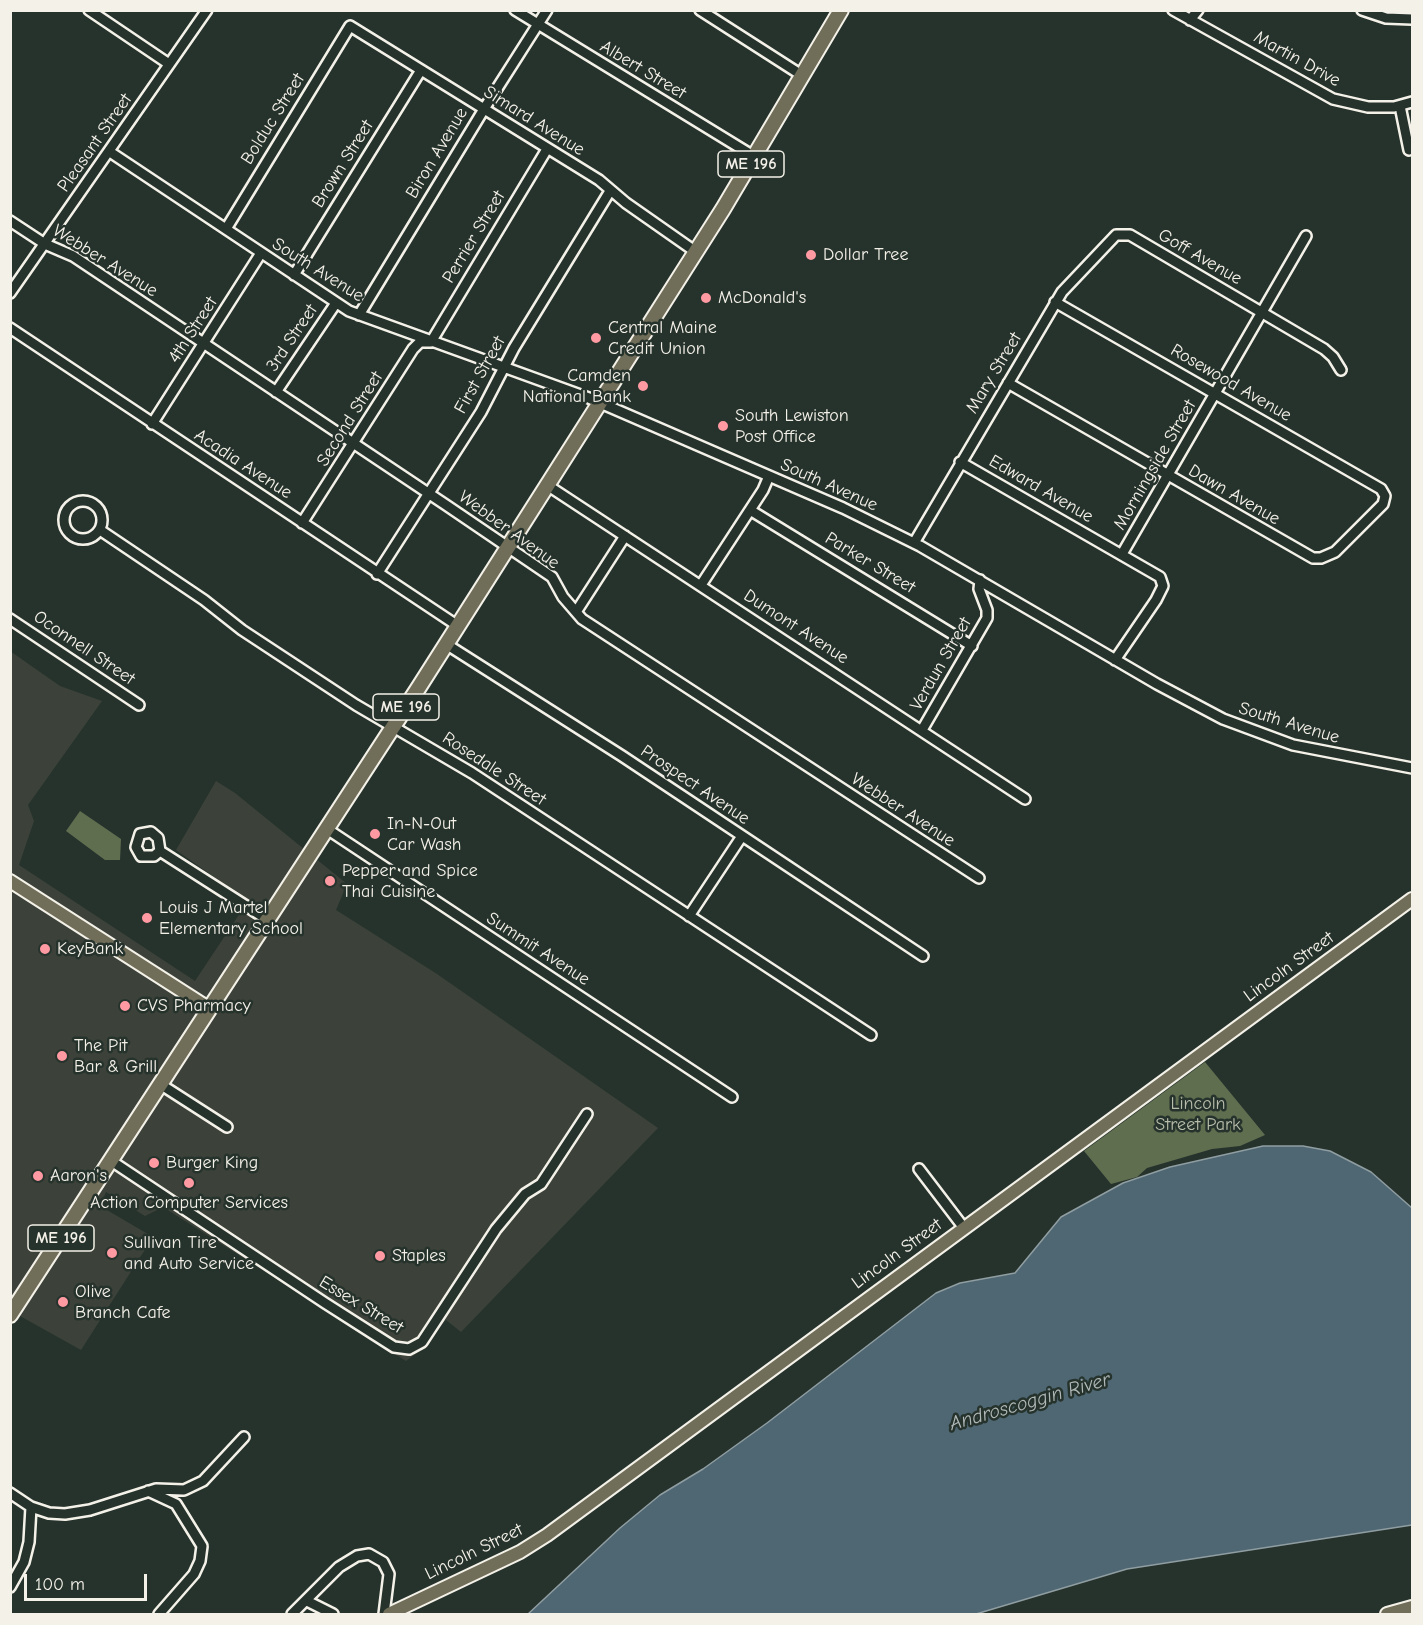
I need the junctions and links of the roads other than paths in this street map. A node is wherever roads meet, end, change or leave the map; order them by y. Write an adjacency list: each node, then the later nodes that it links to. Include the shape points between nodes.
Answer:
1 (88, 10): 14 (street)
2 (207, 10): 14 (street, Pleasant Street)
3 (515, 10): 12 (street, Albert Street)
4 (547, 10): 12 (street, Biron Avenue)
5 (700, 10): 16 (street)
6 (841, 10): 16 (highway, ME 196)
7 (1173, 10): 11 (street, Martin Drive)
8 (1198, 10): 11 (street)
9 (1362, 10): 10 (street, via 1386,18)
10 (1413, 19)
11 (1190, 20): 18 (street, Martin Drive, via 1333,99 1368,107)
12 (538, 25): 19 (street, Biron Avenue); 23 (street, Albert Street)
13 (350, 26): 15 (street, Simard Avenue); 26 (street, Bolduc Street)
14 (169, 64): 22 (street, Pleasant Street)
15 (421, 70): 19 (street, Simard Avenue); 32 (street, Brown Street)
16 (803, 76): 23 (highway, ME 196)
17 (1413, 102): 18 (street, Martin Drive)
18 (1400, 106): 21 (street)
19 (484, 109): 20 (street, Simard Avenue); 37 (street, Biron Avenue)
20 (547, 149): 24 (street, Simard Avenue, via 599,180); 39 (street, Perrier Street)
21 (1409, 150)
22 (110, 152): 26 (street, South Avenue); 29 (street, Pleasant Street)
23 (755, 157): 30 (highway, ME 196)
24 (610, 191): 30 (street, Simard Avenue); 41 (street, First Street)
25 (10, 221): 29 (street, Webber Avenue)
26 (226, 229): 31 (street, South Avenue)
27 (1119, 234): 34 (street, Mary Street, via 1082,268); 36 (street, Goff Avenue, via 1130,235)
28 (1306, 236): 36 (street, Morningside Street)
29 (45, 244): 33 (street, Pleasant Street); 40 (street, Webber Avenue, via 73,256)
30 (696, 252): 46 (highway, ME 196)
31 (261, 253): 32 (street, South Avenue); 40 (street, 4th Street)
32 (294, 275): 35 (street, South Avenue)
33 (10, 293)
34 (1055, 302): 43 (street, Mary Street); 45 (street, Rosewood Avenue)
35 (336, 303): 37 (street, South Avenue); 44 (street, 3rd Street)
36 (1263, 313): 42 (street, Goff Avenue, via 1324,349); 45 (street, Morningside Street)
37 (359, 315): 39 (street, South Avenue)
38 (10, 328): 47 (street, Acadia Avenue)
39 (431, 342): 41 (street, South Avenue); 48 (street, Second Street, via 420,342 413,349)
40 (203, 343): 44 (street, Webber Avenue); 47 (street, 4th Street)
41 (504, 369): 46 (street, South Avenue); 53 (street, First Street)
42 (1341, 370)
43 (1008, 383): 49 (street, Mary Street); 51 (street, Dawn Avenue)
44 (276, 392): 48 (street, Webber Avenue)
45 (1216, 393): 51 (street, Morningside Street); 61 (street, Rosewood Avenue, via 1381,489 1385,496 1383,504 1335,552)
46 (598, 403): 50 (street, South Avenue); 52 (highway, ME 196)
47 (152, 424): 55 (street, Acadia Avenue)
48 (353, 444): 53 (street, Webber Avenue); 55 (street, Second Street)
49 (960, 462): 58 (street, Mary Street); 60 (street, Edward Avenue)
50 (769, 476): 54 (street); 58 (street, South Avenue)
51 (1169, 476): 60 (street, Morningside Street); 61 (street, Dawn Avenue, via 1295,549)
52 (547, 485): 57 (street, Dumont Avenue); 59 (highway, ME 196)
53 (429, 494): 59 (street, Webber Avenue); 62 (street, First Street)
54 (750, 510): 64 (street); 69 (street, Parker Street)
55 (302, 523): 62 (street, Acadia Avenue)
56 (100, 531): 56 (street, via 102,513 94,504 84,501 68,508 64,520 72,536 90,538); 72 (street, Rosedale Street, via 242,630)
57 (625, 536): 64 (street, Dumont Avenue); 65 (street)
58 (914, 543): 63 (street, South Avenue)
59 (508, 547): 65 (street, Webber Avenue, via 552,577); 67 (highway, ME 196)
60 (1122, 554): 70 (street, Edward Avenue, via 1160,577 1163,584)
61 (1321, 558)
62 (377, 574): 67 (street, Acadia Avenue)
63 (980, 580): 69 (street, Verdun Street, via 987,618); 70 (street, South Avenue)
64 (701, 585): 73 (street, Dumont Avenue)
65 (576, 612): 79 (street, Webber Avenue)
66 (10, 620): 71 (street, Oconnell Street)
67 (458, 626): 68 (highway, ME 196)
68 (446, 644): 72 (highway, ME 196); 77 (street, Prospect Avenue)
69 (972, 646): 73 (street, Verdun Street)
70 (1115, 660): 74 (street, South Avenue, via 1203,710 1260,735 1334,755)
71 (139, 705)
72 (394, 726): 76 (highway, ME 196); 82 (street, Rosedale Street, via 472,772)
73 (922, 730): 75 (street, Dumont Avenue)
74 (1413, 768)
75 (1025, 799)
76 (327, 829): 83 (highway, ME 196); 88 (street, Summit Avenue)
77 (742, 836): 82 (street); 84 (street, Prospect Avenue)
78 (160, 851): 83 (street)
79 (979, 878)
80 (10, 881): 85 (main road)
81 (1413, 899): 93 (main road, Lincoln Street)
82 (690, 916): 86 (street, Rosedale Street)
83 (268, 920): 85 (highway, ME 196)
84 (923, 956)
85 (210, 1009): 87 (highway, ME 196)
86 (871, 1035)
87 (160, 1084): 90 (street); 91 (highway, ME 196)
88 (732, 1097)
89 (587, 1114): 91 (street, Essex Street, via 541,1184 525,1194 496,1229 422,1342 409,1350 394,1347 325,1304)
90 (226, 1127)
91 (110, 1160): 94 (highway, ME 196)
92 (919, 1169): 93 (street)
93 (964, 1228): 106 (main road, Lincoln Street, via 547,1535 520,1552)
94 (10, 1315)
95 (244, 1437): 96 (street, via 196,1485 184,1490)
96 (148, 1491): 98 (street, via 80,1512 57,1514); 102 (street, via 176,1504 202,1546 194,1574)
97 (10, 1493): 98 (street)
98 (32, 1507): 99 (street, via 24,1562)
99 (10, 1587)
100 (307, 1601): 103 (street); 104 (street); 105 (street, via 339,1567 357,1556 374,1555 389,1574)
101 (1413, 1607): 107 (main road)
102 (159, 1614)
103 (292, 1614)
104 (333, 1614)
105 (384, 1614)
106 (389, 1614)
107 (1387, 1614)

